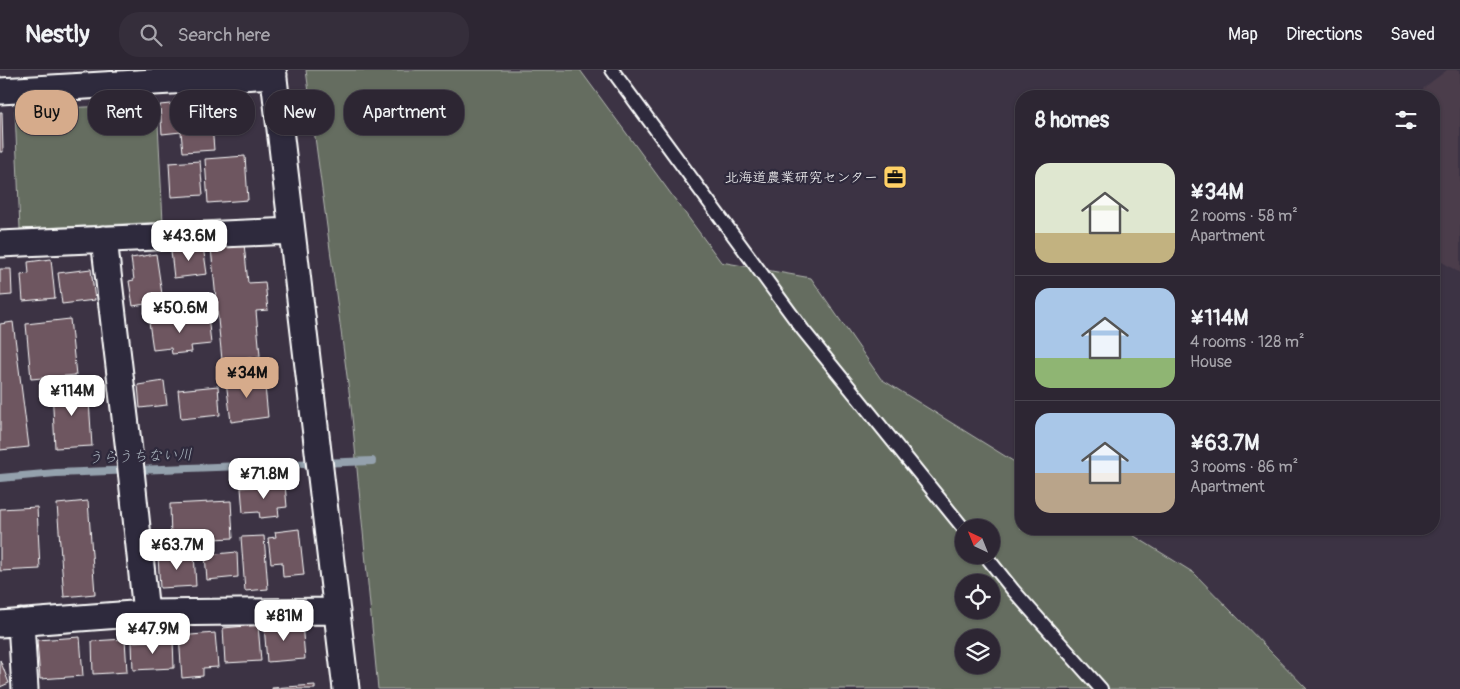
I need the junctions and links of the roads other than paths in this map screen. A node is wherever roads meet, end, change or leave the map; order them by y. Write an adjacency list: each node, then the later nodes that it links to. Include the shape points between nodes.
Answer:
1 (612, 70): 7 (lane, via 803,330)
2 (273, 72): 3 (street); 4 (street)
3 (0, 91)
4 (292, 231): 5 (street); 9 (street)
5 (104, 239): 6 (street); 10 (street)
6 (0, 244)
7 (956, 519)
8 (992, 564): 14 (lane)
9 (337, 611): 10 (street); 13 (street)
10 (146, 613): 11 (street)
11 (10, 623): 12 (street)
12 (25, 689)
13 (346, 689)
14 (1101, 689)

